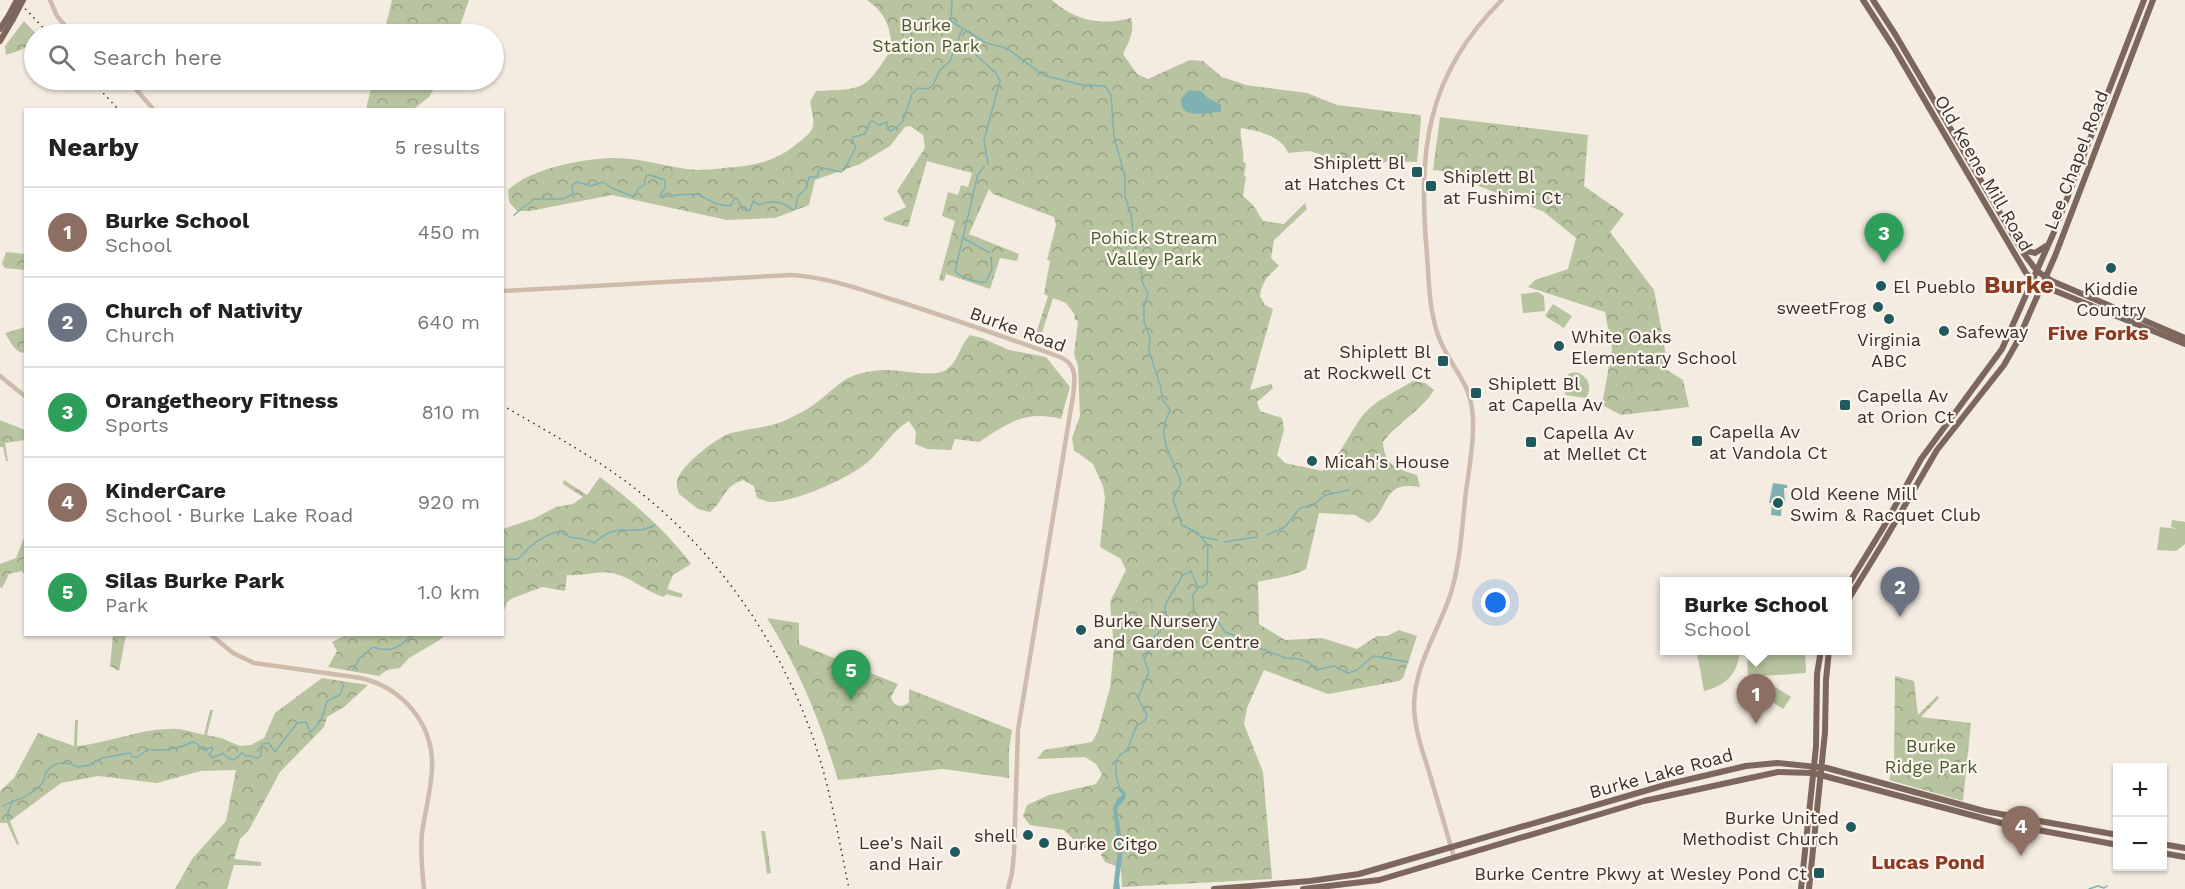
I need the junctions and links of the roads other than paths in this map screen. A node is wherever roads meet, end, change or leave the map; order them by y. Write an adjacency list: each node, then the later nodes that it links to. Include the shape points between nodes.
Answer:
1 (17, 0): 9 (main road, bridge)
2 (23, 0): 9 (main road, bridge)
3 (50, 0): 10 (street)
4 (1502, 0): 37 (street, via 1466,40 1440,89 1429,134 1423,192 1433,315 1440,339 1470,393 1473,414 1457,567 1423,661 1414,702 1418,736)
5 (1863, 0): 19 (main road, Old Keene Mill Road)
6 (1873, 0): 15 (main road, Old Keene Mill Road)
7 (2144, 0): 16 (main road, Lee Chapel Road)
8 (2153, 0): 18 (main road, Lee Chapel Road)
9 (11, 17): 11 (main road); 12 (main road)
10 (64, 24)
11 (0, 29)
12 (0, 41)
13 (137, 90): 14 (street)
14 (152, 108)
15 (2016, 239): 16 (main road, via 2032,253 2040,251); 17 (main road, Old Keene Mill Road)
16 (2050, 240): 17 (main road, Lee Chapel Road)
17 (2037, 272): 18 (main road, Old Keene Mill Road); 19 (main road, Lee Chapel Road)
18 (2046, 278): 20 (main road, Lee Chapel Road); 22 (main road, Old Keene Mill Road)
19 (2033, 280): 20 (main road, Old Keene Mill Road); 26 (main road, Lee Chapel Road, via 1996,359 1921,459)
20 (2042, 285): 23 (main road, Old Keene Mill Road); 27 (main road, Lee Chapel Road, via 2008,358 1937,450)
21 (504, 291): 43 (street, Burke Road, via 812,276 944,316 1069,362 1075,375 1073,396 1017,740 1014,853)
22 (2185, 338)
23 (2185, 344)
24 (0, 376): 25 (street)
25 (24, 395)
26 (1852, 578)
27 (1852, 594)
28 (212, 636): 42 (street, via 233,653 254,663 374,681 395,692 414,711 429,742 432,762 422,840)
29 (1820, 655): 32 (main road)
30 (1828, 655): 31 (main road)
31 (1822, 767): 32 (main road, Burke Lake Road); 33 (main road); 34 (main road, Burke Lake Road, via 1984,811)
32 (1813, 770): 33 (main road, Burke Lake Road); 37 (main road, Burke Lake Road, via 1778,763 1716,773); 40 (main road, Burke Lake Road, via 1769,772 1677,793); 46 (main road)
33 (1821, 776): 35 (main road, Burke Lake Road, via 1992,821); 47 (main road)
34 (2113, 834)
35 (2113, 844)
36 (2167, 845): 38 (main road)
37 (1452, 848): 40 (street); 44 (main road, Burke Lake Road, via 1359,874)
38 (2185, 848)
39 (2167, 854): 41 (main road)
40 (1454, 857): 45 (main road, Burke Lake Road, via 1379,880)
41 (2185, 857)
42 (424, 889)
43 (1008, 889)
44 (1214, 889)
45 (1303, 889)
46 (1801, 889)
47 (1809, 889)

